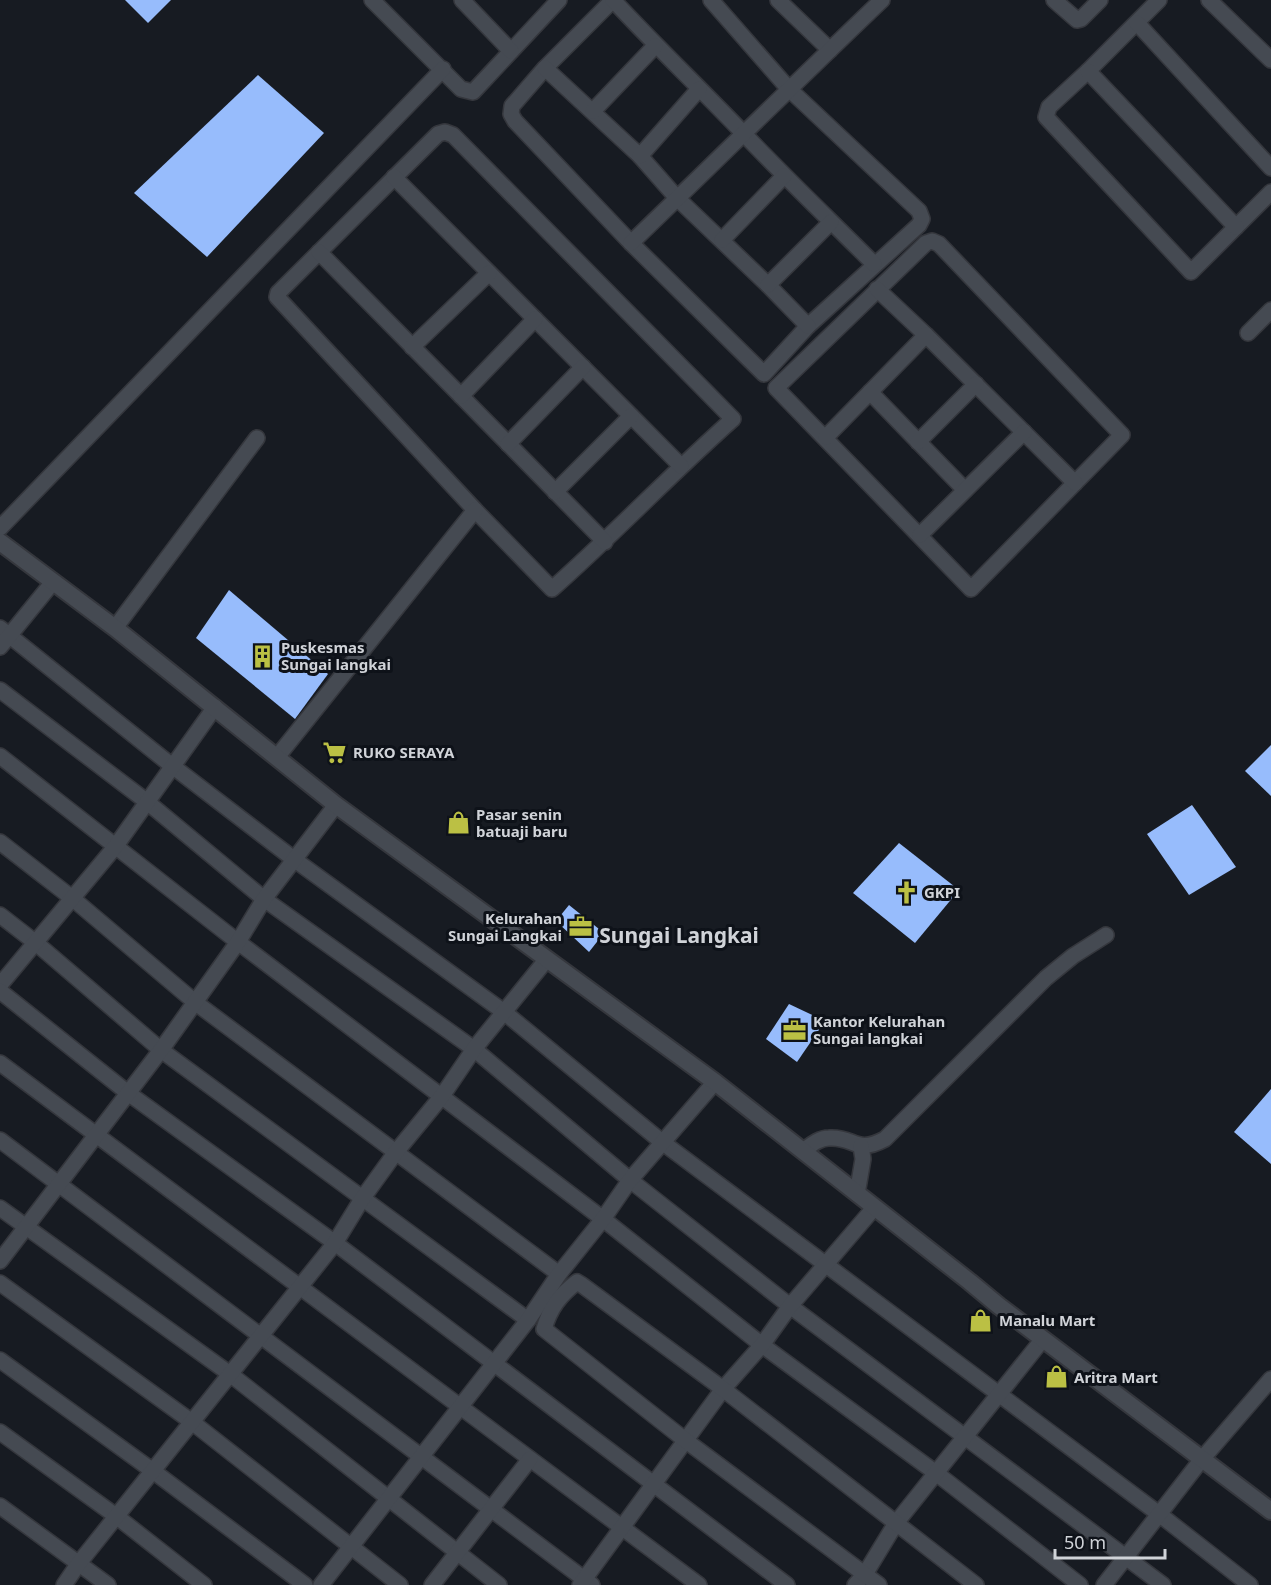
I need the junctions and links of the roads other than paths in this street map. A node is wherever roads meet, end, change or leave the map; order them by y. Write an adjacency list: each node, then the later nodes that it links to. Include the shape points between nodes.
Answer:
1 (372, 0): 18 (street)
2 (559, 0): 15 (street)
3 (613, 0): 13 (street); 17 (street)
4 (711, 0): 20 (street)
5 (778, 0): 14 (street)
6 (882, 0): 14 (street)
7 (1054, 0): 8 (street, via 1077,20)
8 (1100, 0)
9 (1159, 0): 12 (street)
10 (1209, 0): 16 (street)
11 (468, 2): 15 (street)
12 (1137, 23): 19 (street); 25 (street)
13 (655, 46): 21 (street); 22 (street)
14 (830, 50): 20 (street)
15 (511, 51): 18 (street, via 473,92 461,89)
16 (1271, 60)
17 (545, 68): 22 (street); 33 (street, via 512,106 510,114)
18 (443, 69): 60 (street)
19 (1088, 71): 31 (street); 31 (street, via 1049,107 1046,117 1191,273)
20 (788, 88): 23 (street); 35 (street, via 921,215 919,225)
21 (699, 89): 23 (street); 24 (street)
22 (593, 111): 24 (street)
23 (744, 134): 26 (street); 29 (street)
24 (640, 156): 29 (street)
25 (1271, 168)
26 (784, 176): 30 (street); 32 (street)
27 (394, 177): 34 (street); 36 (street); 55 (street, via 438,134 445,132 461,144 733,419)
28 (1271, 192): 31 (street)
29 (677, 198): 32 (street); 33 (street)
30 (831, 222): 35 (street); 37 (street)
31 (1236, 227)
32 (722, 240): 37 (street)
33 (631, 243): 41 (street, via 764,374)
34 (319, 252): 44 (street); 59 (street, via 278,293 278,299)
35 (874, 264): 41 (street)
36 (489, 273): 40 (street); 44 (street)
37 (768, 285): 41 (street)
38 (877, 289): 43 (street); 51 (street, via 776,388); 56 (street, via 926,243 939,244 1122,435)
39 (1271, 310): 42 (street)
40 (536, 320): 45 (street); 48 (street)
41 (808, 326)
42 (1248, 333)
43 (926, 335): 46 (street); 47 (street)
44 (412, 347): 48 (street)
45 (583, 367): 49 (street); 54 (street)
46 (976, 384): 50 (street); 53 (street)
47 (870, 392): 51 (street); 53 (street)
48 (461, 396): 54 (street)
49 (631, 416): 55 (street); 58 (street)
50 (1024, 432): 56 (street); 57 (street)
51 (826, 437): 61 (street)
52 (257, 438): 65 (street)
53 (918, 441): 57 (street)
54 (508, 444): 58 (street)
55 (681, 466): 63 (street)
56 (1075, 483): 61 (street, via 971,589)
57 (965, 490): 61 (street)
58 (555, 492): 63 (street)
59 (475, 510): 63 (street, via 552,589); 70 (street)
60 (0, 528)
61 (920, 535)
62 (0, 542): 64 (street)
63 (604, 542)
64 (53, 582): 65 (street); 66 (street)
65 (115, 628): 68 (street)
66 (3, 636): 71 (street)
67 (0, 690): 72 (street)
68 (215, 707): 70 (street); 71 (street)
69 (0, 756): 75 (street)
70 (277, 757): 73 (street)
71 (171, 765): 72 (street); 76 (street)
72 (146, 801): 75 (street); 78 (street)
73 (336, 805): 76 (street); 83 (street)
74 (0, 842): 77 (street)
75 (115, 847): 77 (street); 81 (street)
76 (295, 860): 78 (street); 87 (street)
77 (72, 898): 82 (street); 86 (street)
78 (264, 899): 81 (street); 88 (street)
79 (0, 915): 82 (street)
80 (1106, 935): 97 (street, via 1046,978 885,1139 869,1147)
81 (238, 942): 86 (street); 93 (street)
82 (36, 943): 84 (street); 89 (street)
83 (547, 958): 87 (street); 91 (street)
84 (0, 985)
85 (0, 991): 92 (street)
86 (196, 1003): 89 (street); 99 (street)
87 (504, 1012): 88 (street); 96 (street)
88 (474, 1049): 93 (street); 100 (street)
89 (161, 1050): 92 (street); 103 (street)
90 (0, 1063): 94 (street)
91 (715, 1082): 96 (street); 98 (street)
92 (128, 1093): 94 (street); 108 (street)
93 (442, 1096): 99 (street); 106 (street)
94 (96, 1135): 101 (street); 113 (street)
95 (0, 1140): 101 (street)
96 (662, 1142): 100 (street); 110 (street)
97 (861, 1146): 98 (street, via 829,1138); 102 (street, via 863,1159)
98 (803, 1151): 102 (street)
99 (396, 1152): 103 (street); 111 (street)
100 (630, 1180): 106 (street); 114 (street)
101 (59, 1184): 107 (street); 116 (street)
102 (856, 1194): 105 (street)
103 (362, 1199): 108 (street); 115 (street)
104 (0, 1208): 107 (street)
105 (874, 1208): 110 (street); 117 (street)
106 (603, 1219): 111 (street); 118 (street)
107 (25, 1228): 109 (street); 121 (street)
108 (335, 1243): 113 (street); 120 (street)
109 (0, 1261)
110 (824, 1264): 114 (street); 124 (street)
111 (559, 1274): 115 (street)
112 (0, 1283): 126 (street)
113 (299, 1287): 116 (street); 125 (street)
114 (790, 1306): 118 (street); 128 (street)
115 (528, 1320): 120 (street)
116 (260, 1336): 121 (street); 130 (street)
117 (1043, 1339): 124 (street); 132 (street)
118 (762, 1345): 123 (street); 134 (street)
119 (0, 1360): 133 (street)
120 (495, 1363): 125 (street); 135 (street)
121 (230, 1374): 126 (street); 136 (street)
122 (1271, 1379): 132 (street)
123 (723, 1389): 129 (street); 129 (street, via 577,1282 562,1294 548,1314 544,1329); 142 (street)
124 (999, 1395): 128 (street); 140 (street)
125 (460, 1407): 130 (street); 131 (street)
126 (192, 1422): 133 (street); 144 (street)
127 (0, 1432): 141 (street)
128 (964, 1437): 134 (street); 146 (street)
129 (685, 1440): 135 (street); 148 (street)
130 (421, 1457): 136 (street); 138 (street)
131 (530, 1459): 138 (street); 143 (street)
132 (1203, 1459): 139 (street); 140 (street)
133 (153, 1471): 141 (street); 153 (street)
134 (936, 1473): 142 (street); 162 (street)
135 (653, 1483): 143 (street); 159 (street)
136 (389, 1498): 144 (street); 145 (street)
137 (0, 1506): 147 (street)
138 (492, 1510): 145 (street); 149 (street)
139 (1271, 1511)
140 (1159, 1514): 146 (street); 165 (street)
141 (116, 1516): 147 (street); 152 (street)
142 (896, 1523): 148 (street); 161 (street)
143 (621, 1527): 149 (street); 158 (street)
144 (351, 1546): 154 (street); 155 (street)
145 (457, 1552): 156 (street); 157 (street)
146 (1127, 1557): 163 (street); 164 (street)
147 (79, 1563): 150 (street); 151 (street)
148 (860, 1580): 160 (street)
149 (586, 1583)
150 (64, 1585)
151 (108, 1585)
152 (204, 1585)
153 (305, 1585)
154 (321, 1585)
155 (400, 1585)
156 (432, 1585)
157 (499, 1585)
158 (699, 1585)
159 (788, 1585)
160 (879, 1585)
161 (976, 1585)
162 (1080, 1585)
163 (1104, 1585)
164 (1163, 1585)
165 (1250, 1585)

